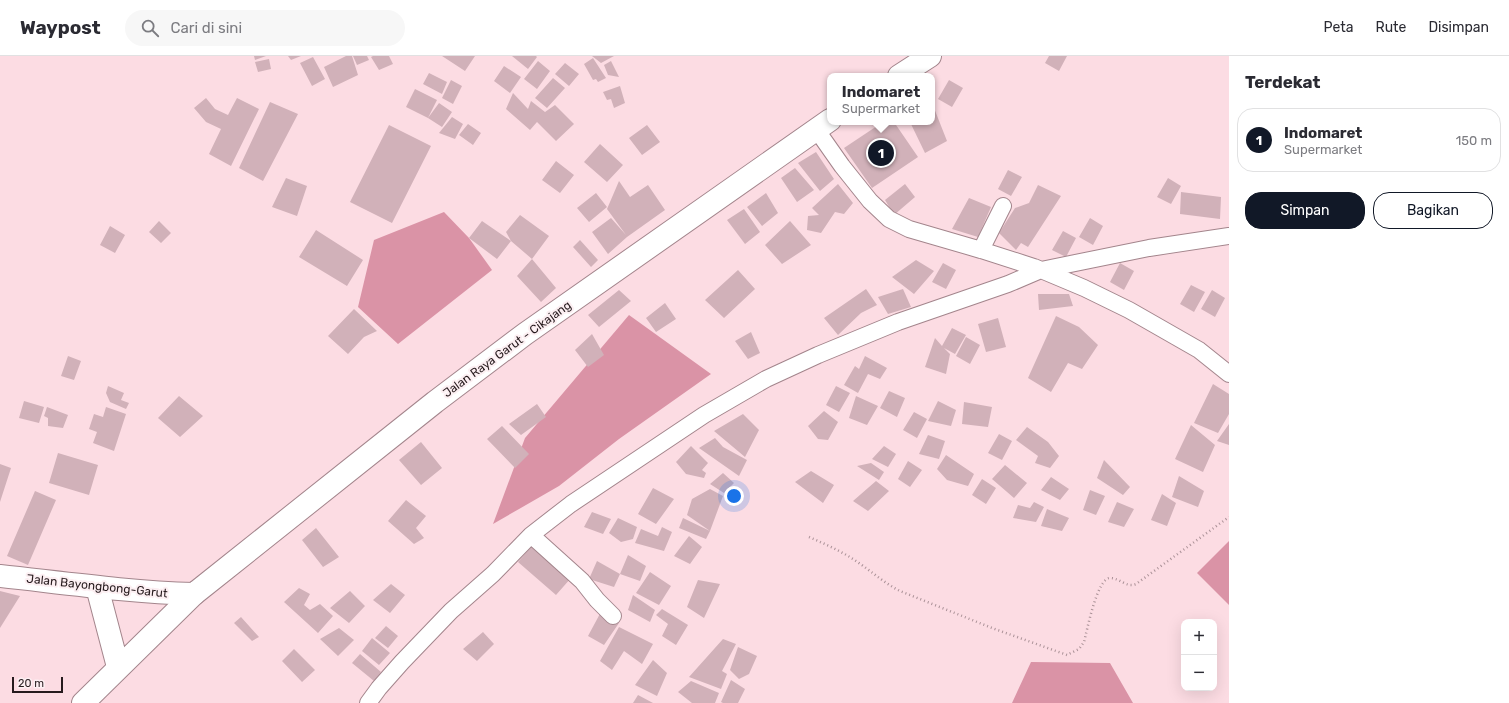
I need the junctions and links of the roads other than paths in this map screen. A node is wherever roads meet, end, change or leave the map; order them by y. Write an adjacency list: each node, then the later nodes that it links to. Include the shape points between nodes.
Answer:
1 (930, 56): 2 (main road)
2 (904, 73)
3 (823, 125): 6 (street, via 842,166 889,219 909,229); 12 (main road, Jalan Raya Garut - Cikajang, via 525,334)
4 (1003, 206): 6 (street)
5 (1229, 236): 7 (street, via 1148,248)
6 (981, 250): 7 (street)
7 (1041, 270): 8 (street, via 1135,313 1199,350); 9 (street, via 898,322 766,379 704,415 571,504)
8 (1229, 374)
9 (531, 536): 13 (street, via 582,581); 16 (street, via 424,639 378,688)
10 (0, 576): 11 (main road, Jalan Bayongbong-Garut)
11 (97, 587): 12 (main road, Jalan Bayongbong-Garut); 14 (main road)
12 (194, 594): 14 (main road, Jalan Raya Garut - Cikajang)
13 (613, 616)
14 (118, 666): 15 (main road, Jalan Raya Garut - Cikajang)
15 (83, 703)
16 (368, 703)

